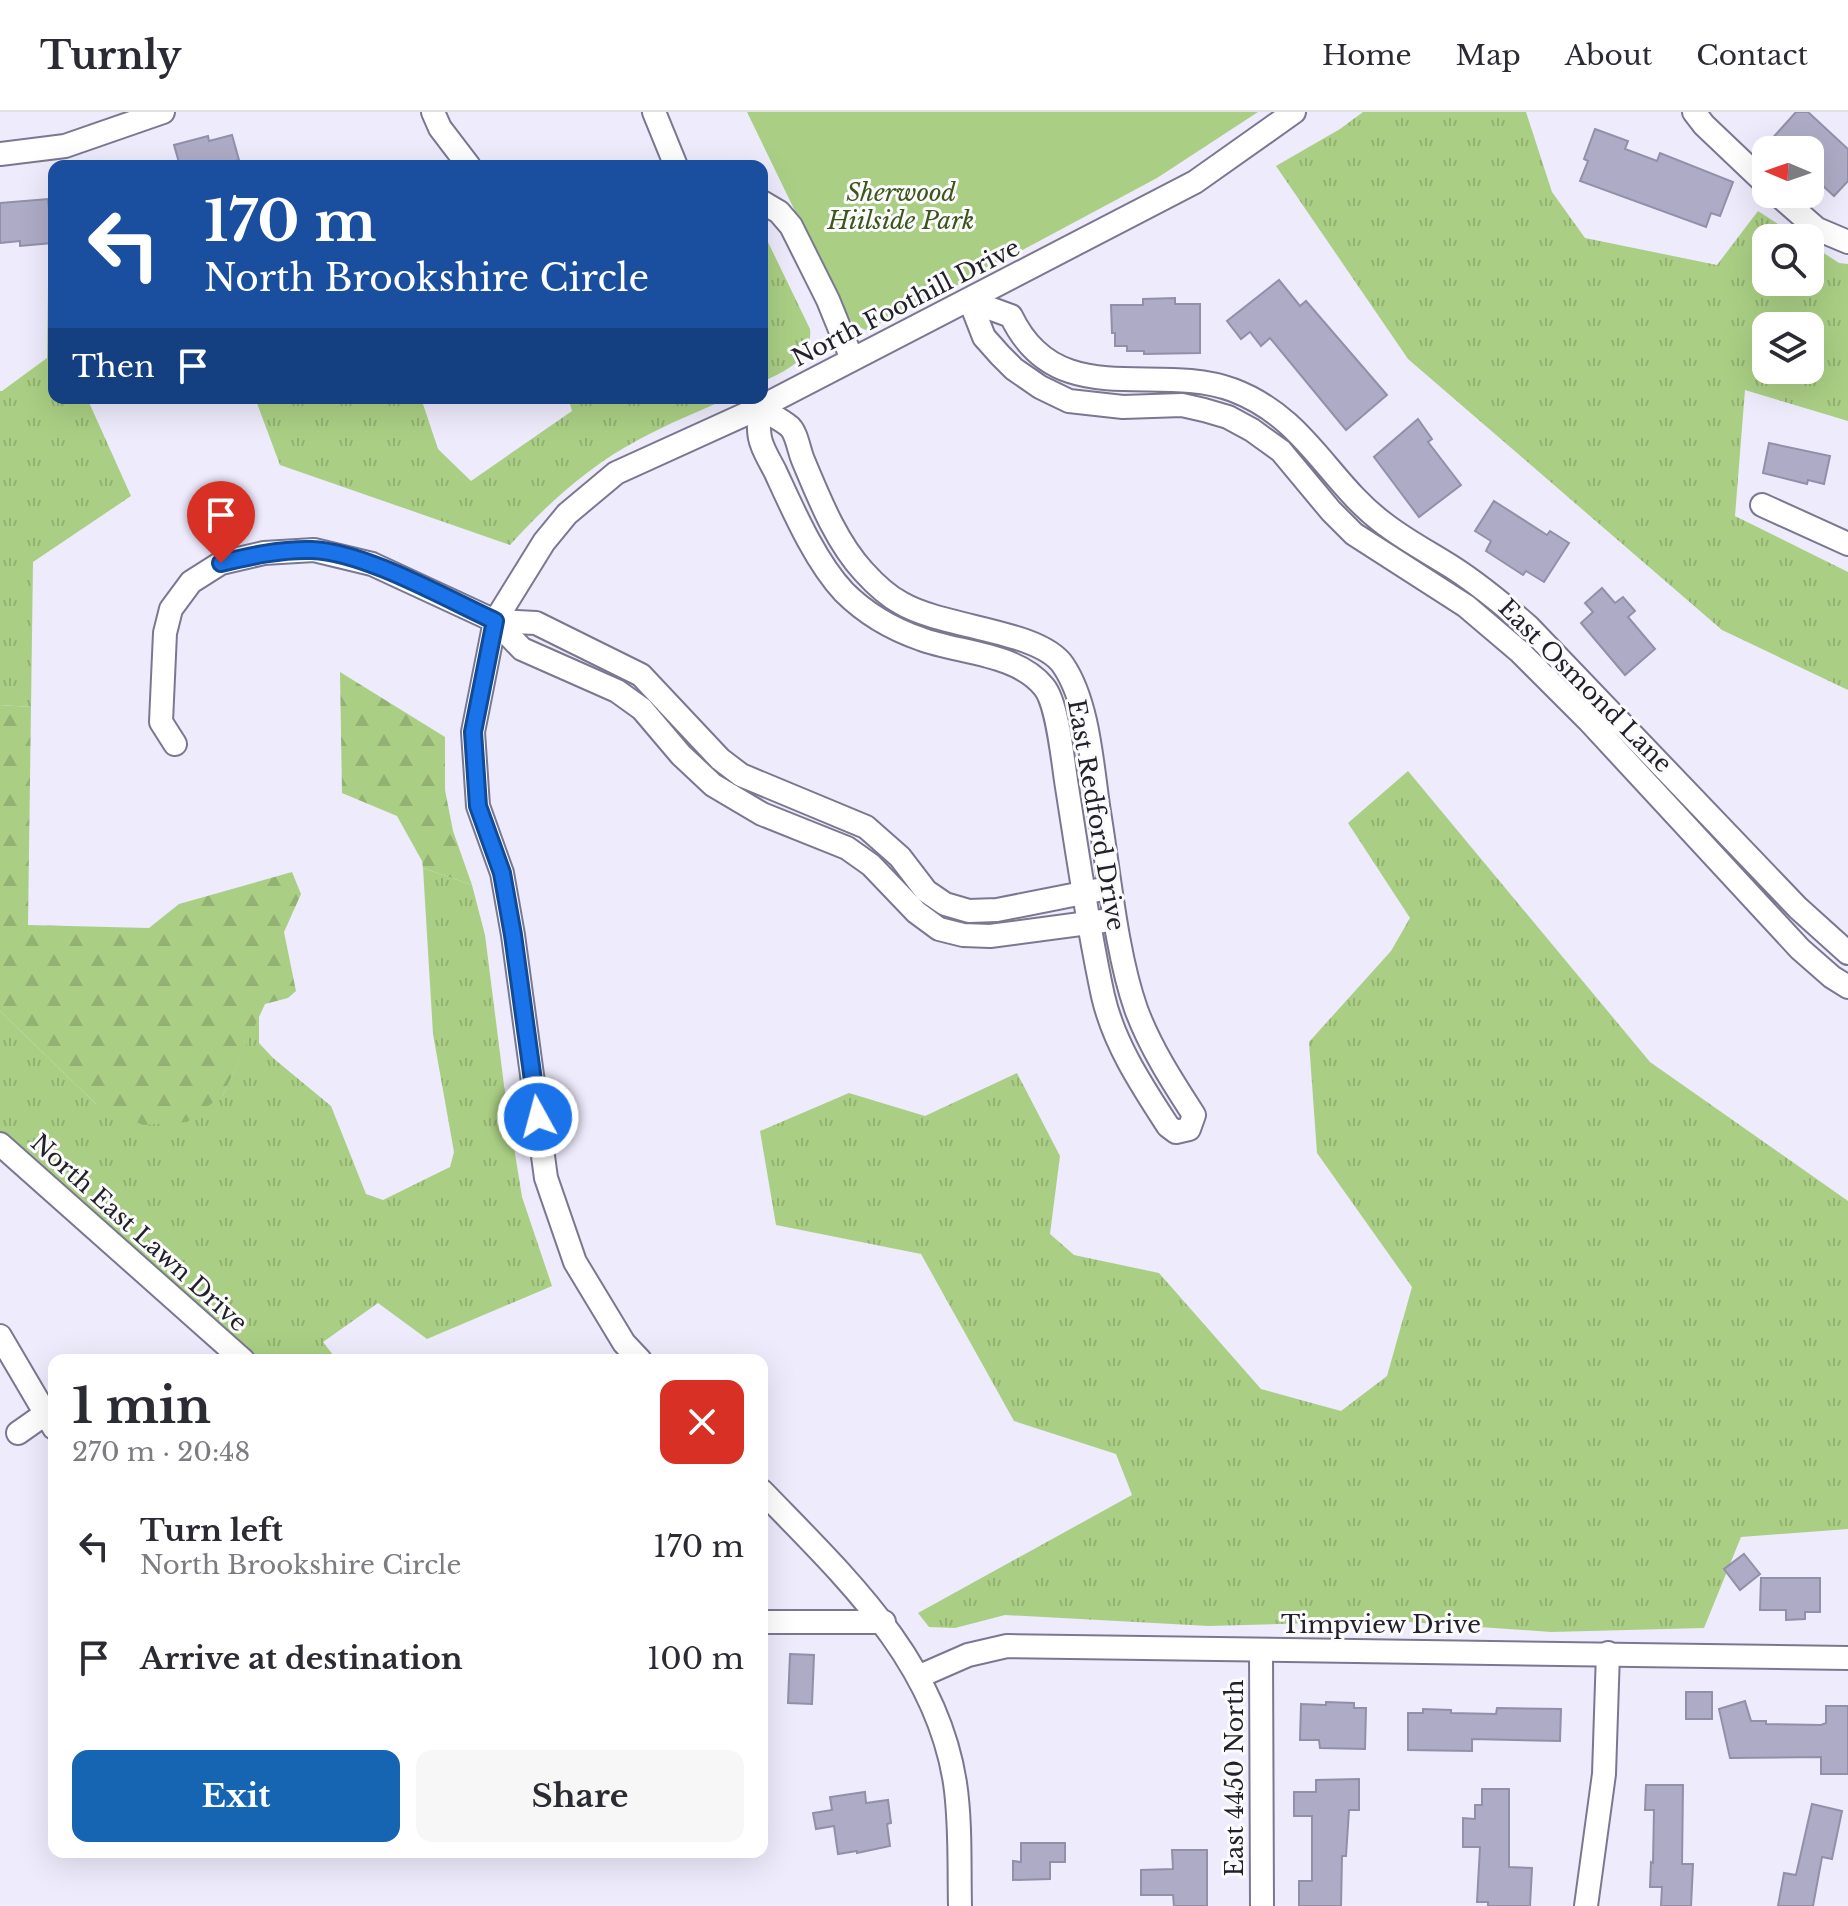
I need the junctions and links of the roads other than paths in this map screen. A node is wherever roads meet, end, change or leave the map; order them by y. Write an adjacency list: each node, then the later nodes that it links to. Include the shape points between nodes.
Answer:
1 (163, 112): 6 (street, via 65,146)
2 (433, 112): 7 (street)
3 (654, 112): 8 (street)
4 (1294, 112): 13 (street, North Foothill Drive, via 1195,182)
5 (1694, 112): 9 (street)
6 (0, 154)
7 (464, 160)
8 (674, 160)
9 (1752, 171)
10 (768, 206): 15 (street, via 791,226)
11 (1793, 208): 12 (street, via 1817,229)
12 (1848, 242)
13 (970, 301): 14 (street, East Osmond Lane, via 1011,316 1023,339); 15 (street, North Foothill Drive); 16 (street, East Osmond Lane, via 984,337)
14 (1039, 353): 16 (street); 21 (street, East Osmond Lane, via 1097,379 1206,383 1247,396 1292,426 1360,502)
15 (852, 359): 17 (street, North Foothill Drive)
16 (1022, 374): 23 (street, East Osmond Lane, via 1069,401 1123,407 1182,405 1240,423 1281,451 1354,534)
17 (768, 403)
18 (767, 404): 19 (street, North Foothill Drive)
19 (759, 408): 24 (street, North Foothill Drive, via 616,473 587,495 544,542); 26 (street, East Redford Drive, via 792,429 845,547 892,597 950,622 1032,642 1062,664 1072,680 1088,740); 27 (street, East Redford Drive, via 760,440 791,505 845,593 897,630 981,653 1045,688 1059,737)
20 (1762, 505): 22 (street)
21 (1413, 543): 23 (street); 30 (street, East Osmond Lane, via 1492,595 1529,627 1798,908)
22 (1848, 544)
23 (1397, 563): 31 (street, East Osmond Lane, via 1466,606 1519,651 1781,929)
24 (495, 621): 25 (street, via 372,564 314,550 221,563 191,582 171,609 161,722); 27 (street, via 536,623 641,675 741,775 866,827 945,904 969,911 997,910); 29 (street, via 522,649 631,700 713,785 762,814 859,856 939,929 990,936); 35 (street, via 473,732 478,806 502,873 546,1178 575,1262)
25 (175, 744)
26 (1112, 888): 27 (street); 28 (street, East Redford Drive)
27 (1084, 893): 29 (street, East Redford Drive)
28 (1117, 919): 29 (street); 29 (street, East Redford Drive, via 1137,1009 1161,1063 1194,1115 1193,1124 1183,1132 1168,1126 1124,1054 1104,1000)
29 (1089, 922)
30 (1848, 953)
31 (1848, 987)
32 (0, 1144): 34 (street, North East Lawn Drive)
33 (0, 1336): 36 (street)
34 (236, 1354)
35 (634, 1354)
36 (48, 1419)
37 (48, 1421): 38 (street)
38 (18, 1433)
39 (768, 1497): 41 (street)
40 (768, 1622): 41 (street)
41 (884, 1622): 45 (street)
42 (1261, 1650): 43 (street, Timpview Drive); 45 (street, Timpview Drive, via 1007,1646 968,1655); 47 (street, East 4450 North)
43 (1608, 1653): 44 (street, Timpview Drive); 48 (street, via 1604,1774)
44 (1848, 1658)
45 (920, 1676): 46 (street, via 955,1783)
46 (960, 1906)
47 (1262, 1906)
48 (1586, 1906)

